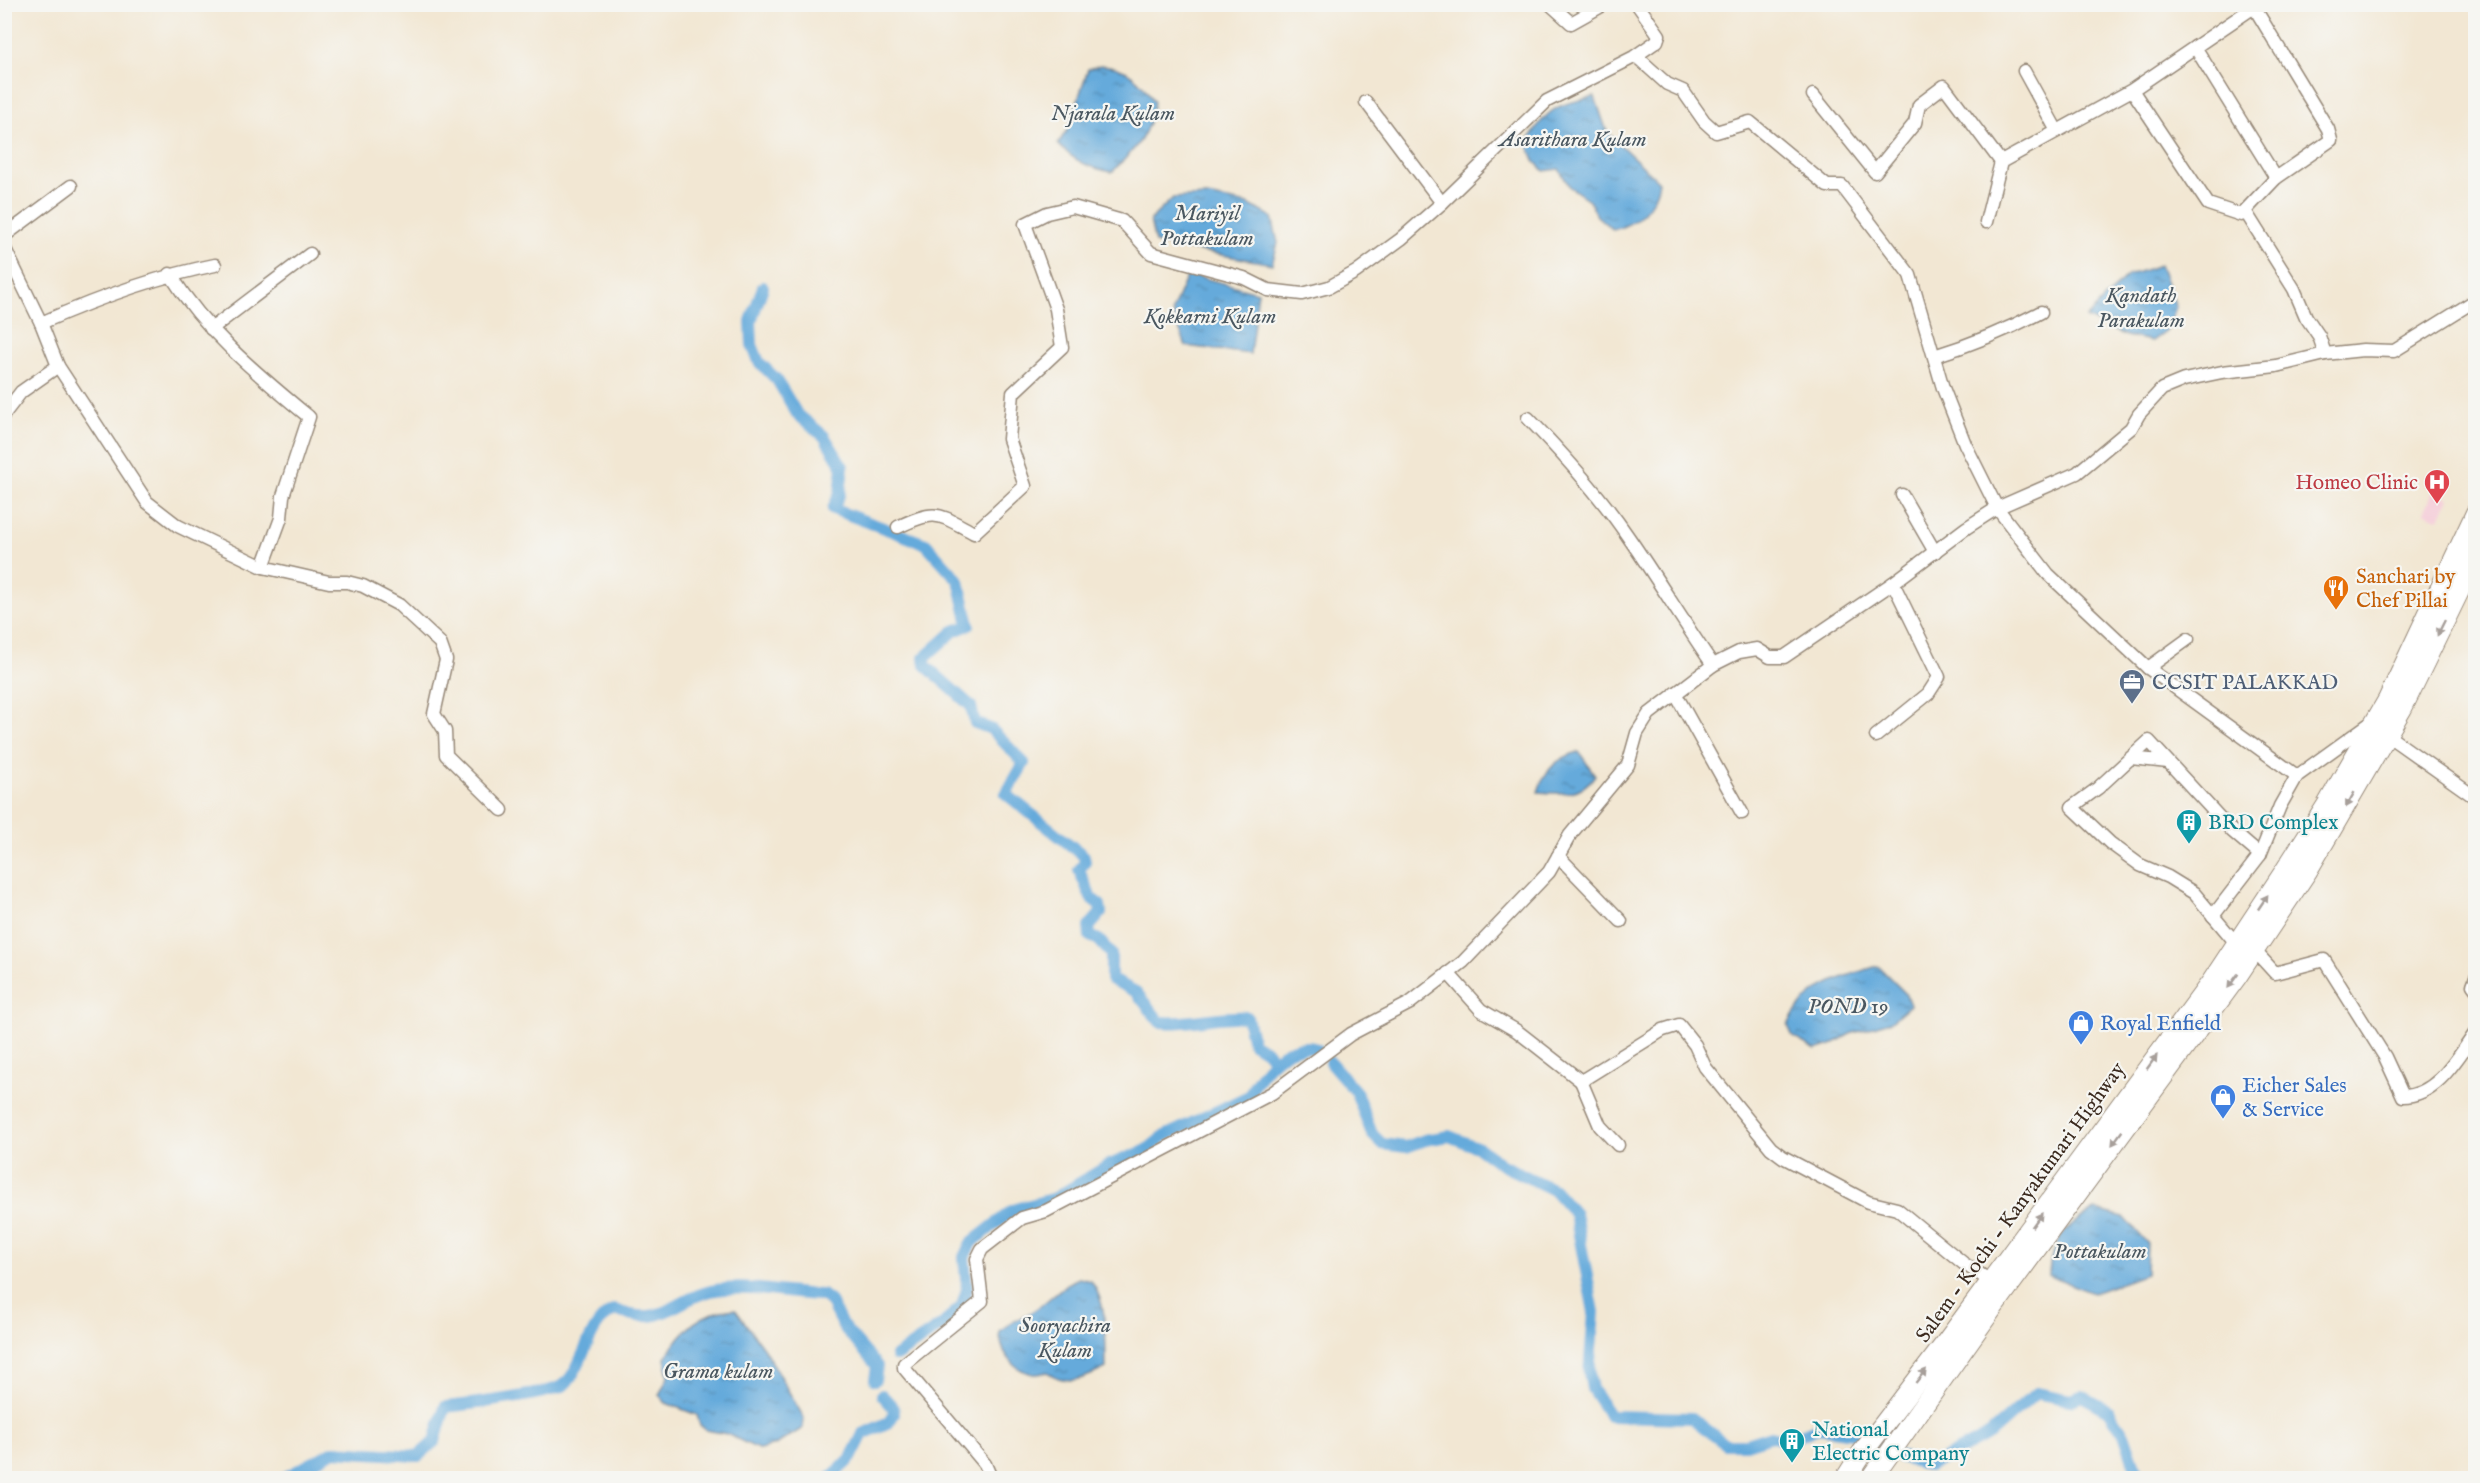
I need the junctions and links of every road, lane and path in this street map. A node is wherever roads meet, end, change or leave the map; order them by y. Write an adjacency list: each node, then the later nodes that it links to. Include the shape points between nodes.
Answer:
1 (1550, 4): 2 (street, via 1571,24)
2 (1605, 4)
3 (1637, 4): 5 (street, via 1659,34 1658,41)
4 (2195, 47): 7 (street); 12 (street); 12 (street, via 2254,7 2331,140)
5 (1636, 56): 14 (street, via 1547,101); 27 (street, via 1667,84 1683,91 1716,132 1750,122 1827,186 1842,186 1910,275)
6 (2024, 71): 10 (street)
7 (2132, 90): 10 (street); 15 (street, via 2208,204 2241,215)
8 (1813, 95): 11 (street, via 1875,172 1915,123 1919,105 1944,86)
9 (1366, 102): 14 (street)
10 (2057, 131): 11 (street)
11 (2001, 162): 16 (street)
12 (2276, 178): 15 (street)
13 (71, 186): 17 (street)
14 (1442, 203): 34 (street, via 1356,272 1302,294 1268,290 1244,278 1151,253 1122,221 1098,212 1073,207 1047,213 1025,224 1047,279 1060,324 1062,347 1013,393 1009,440 1025,486 974,533 937,514 923,515)
15 (2245, 211): 26 (street, via 2294,289)
16 (1986, 222)
17 (4, 236)
18 (4, 247): 24 (street)
19 (310, 254): 25 (street)
20 (215, 265): 21 (street)
21 (170, 274): 24 (street); 25 (street)
22 (2475, 300): 26 (street, via 2394,351)
23 (2041, 312): 27 (street, via 1981,342)
24 (41, 323): 28 (street)
25 (211, 329): 37 (street, via 246,365 309,417)
26 (2325, 354): 32 (street, via 2184,380 2162,389 2131,428 2077,473)
27 (1934, 356): 32 (street, via 1965,444)
28 (58, 366): 29 (street, via 21,392); 37 (street, via 147,502 178,526)
29 (4, 414)
30 (1528, 418): 40 (street, via 1628,537)
31 (1902, 495): 35 (street)
32 (1997, 508): 35 (street); 41 (street, via 2048,574)
33 (2475, 513): 43 (highway, Salem - Kochi - Kanyakumari Highway)
34 (898, 527)
35 (1935, 552): 38 (street)
36 (2475, 556): 43 (highway, Salem - Kochi - Kanyakumari Highway, one-way to 43)
37 (263, 567): 50 (street, via 363,586 399,605 440,643 446,660 434,714 445,731 446,754)
38 (1893, 583): 40 (street, via 1784,657 1770,657 1757,649 1739,652); 45 (street, via 1940,677 1928,694)
39 (2188, 639): 41 (street)
40 (1713, 665): 42 (street)
41 (2148, 668): 48 (street)
42 (1675, 693): 51 (street); 53 (street, via 1649,714 1637,733 1628,765 1576,827)
43 (2395, 704): 44 (highway, Salem - Kochi - Kanyakumari Highway)
44 (2380, 728): 48 (street); 49 (street); 56 (highway, Salem - Kochi - Kanyakumari Highway, one-way to 44); 57 (highway, Salem - Kochi - Kanyakumari Highway, one-way to 57, via 2307,872)
45 (1876, 736)
46 (2131, 758): 47 (street); 47 (street, via 2149,741); 54 (street, via 2072,807 2140,865 2194,893)
47 (2168, 762): 52 (street, via 2232,831)
48 (2298, 776): 52 (street, via 2280,806)
49 (2475, 798)
50 (502, 810)
51 (1742, 813)
52 (2260, 855): 54 (street)
53 (1558, 856): 55 (street); 58 (street, via 1549,872)
54 (2213, 916): 56 (street)
55 (1621, 921)
56 (2235, 942): 64 (highway, Salem - Kochi - Kanyakumari Highway, one-way to 56, via 2211,983)
57 (2254, 950): 61 (street, via 2275,973 2324,960 2385,1058 2403,1096 2426,1090 2447,1071); 65 (highway, Salem - Kochi - Kanyakumari Highway, one-way to 65)
58 (1448, 974): 62 (street, via 1481,1010 1517,1031); 66 (street, via 1410,1003 1351,1034 1272,1093 1046,1211 1022,1218 982,1250 977,1259 982,1301 904,1364 904,1368 986,1464)
59 (2475, 977): 60 (street)
60 (2475, 988)
61 (2475, 1032)
62 (1581, 1081): 63 (street, via 1600,1125); 64 (street, via 1663,1030 1679,1025 1695,1045 1705,1067 1771,1148 1868,1202 1909,1216 1934,1240)
63 (1618, 1145)
64 (1992, 1281): 67 (highway, Salem - Kochi - Kanyakumari Highway, one-way to 64)
65 (1876, 1472)
66 (991, 1479)
67 (1846, 1479)

